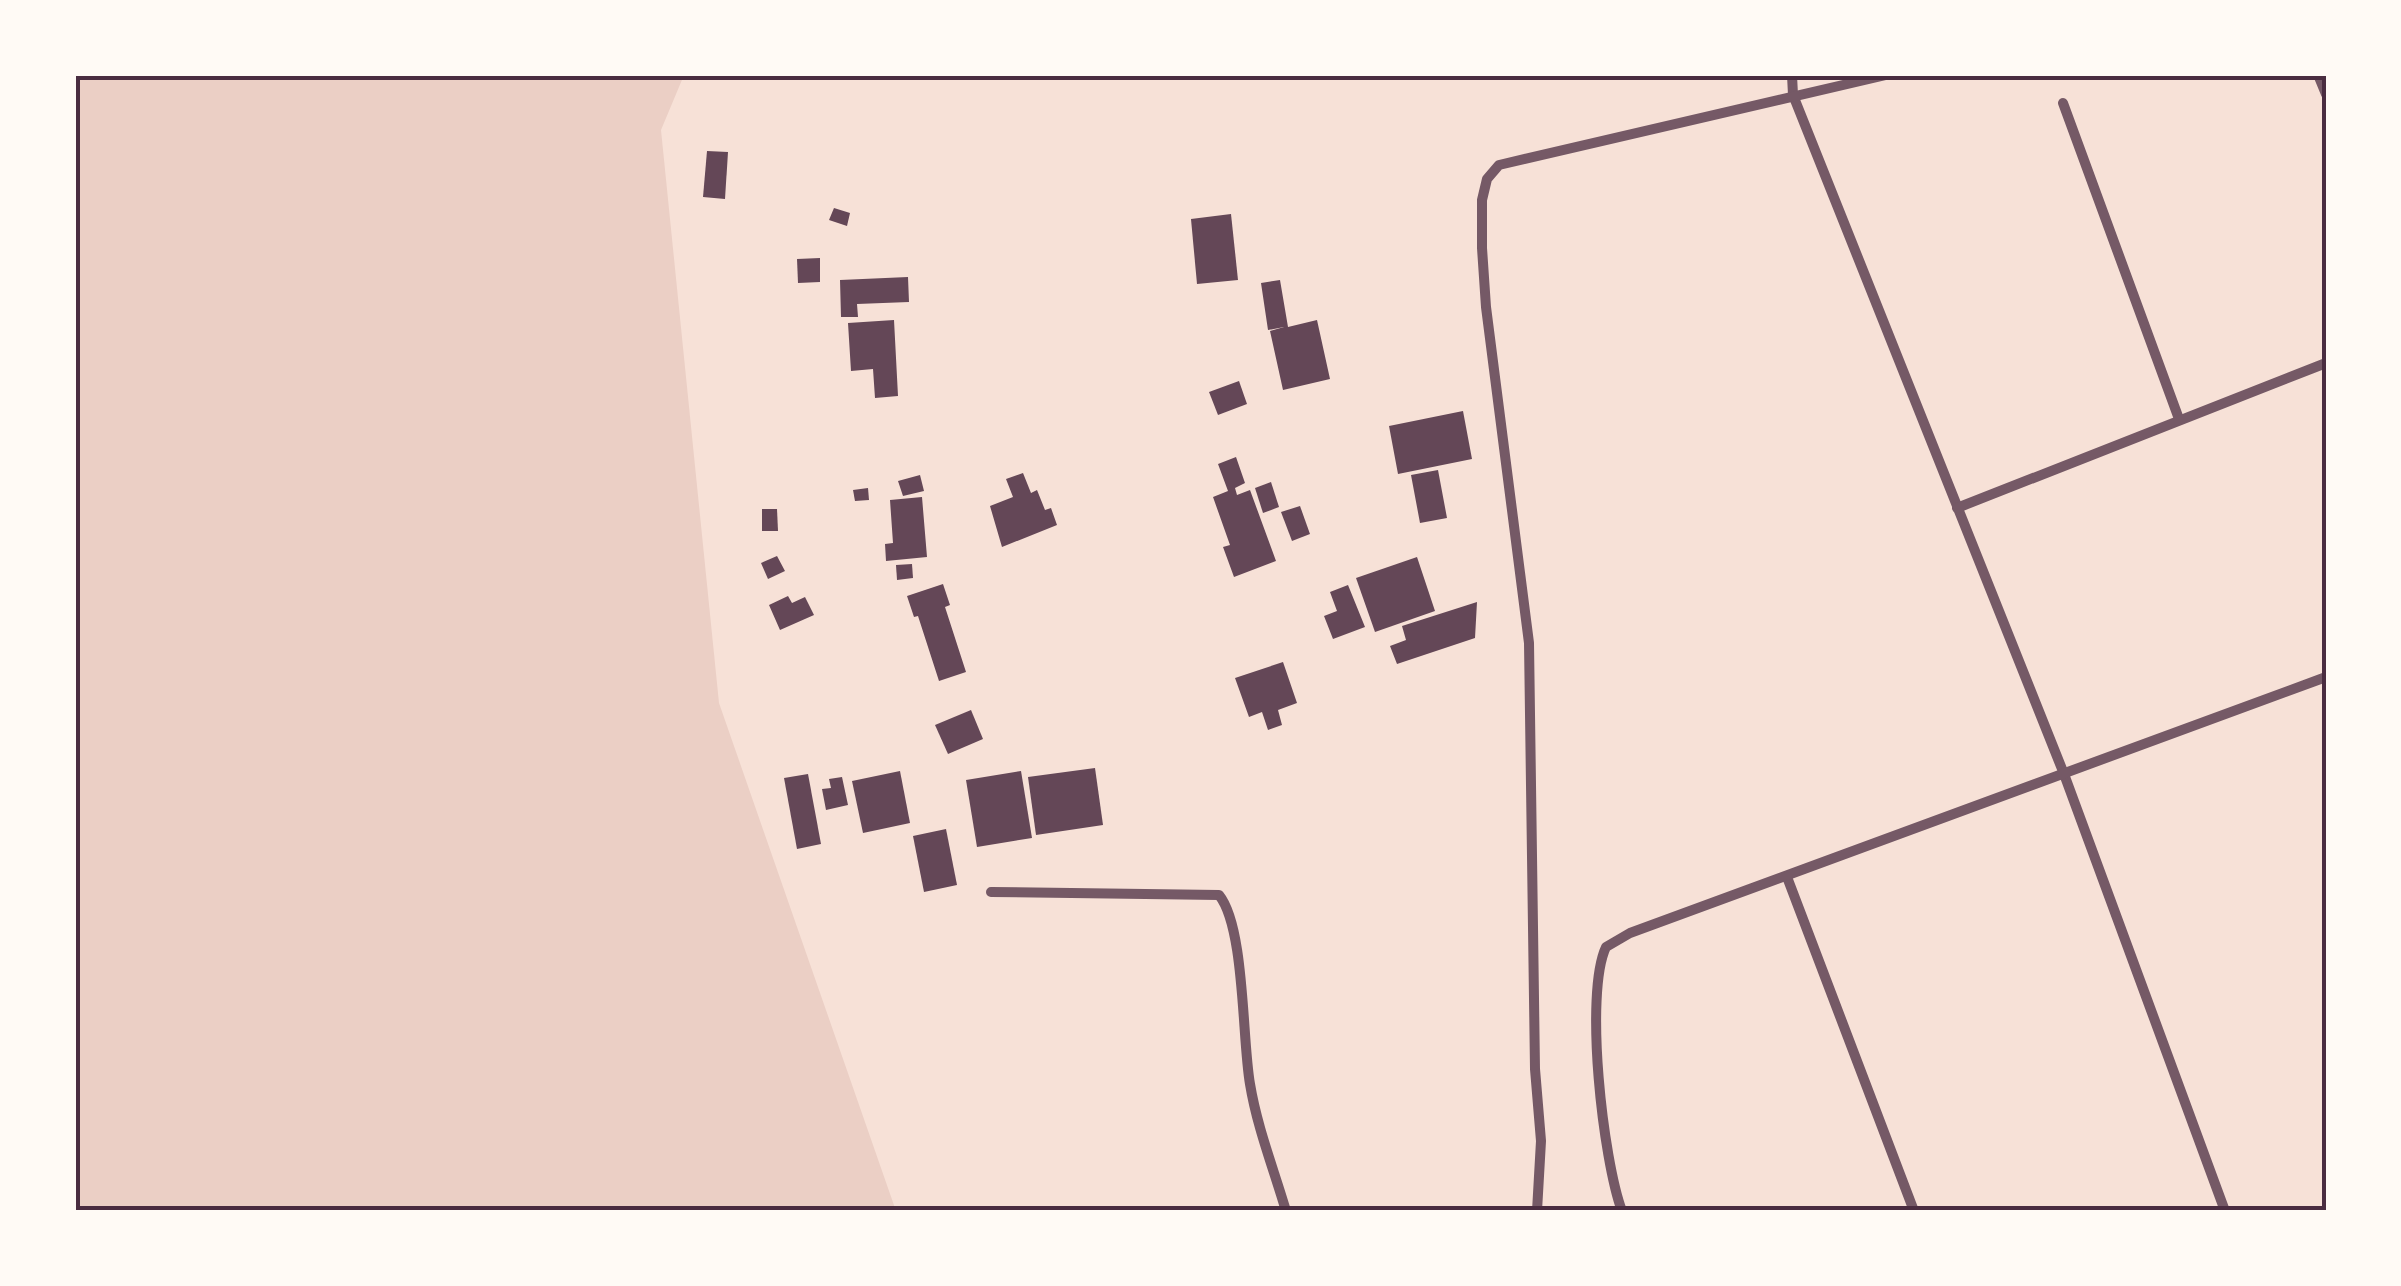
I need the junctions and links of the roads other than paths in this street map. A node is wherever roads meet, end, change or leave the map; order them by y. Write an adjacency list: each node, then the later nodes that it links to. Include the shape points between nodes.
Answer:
1 (1792, 75): 5 (street)
2 (1886, 75): 5 (street)
3 (2320, 77): 4 (street)
4 (2326, 94)
5 (1793, 95): 9 (street); 15 (street, via 1499,164 1482,200 1486,307 1529,642)
6 (2063, 103): 8 (street)
7 (2326, 363): 8 (street)
8 (2179, 419): 9 (street)
9 (1957, 508): 11 (street)
10 (2326, 678): 11 (street)
11 (2064, 774): 12 (street); 18 (street)
12 (1787, 878): 16 (street, via 1630,932 1606,947 1596,973 1600,1116); 17 (street)
13 (992, 892): 14 (street, via 1219,894 1235,945 1250,1087)
14 (1286, 1211)
15 (1537, 1211)
16 (1622, 1211)
17 (1914, 1211)
18 (2224, 1211)

